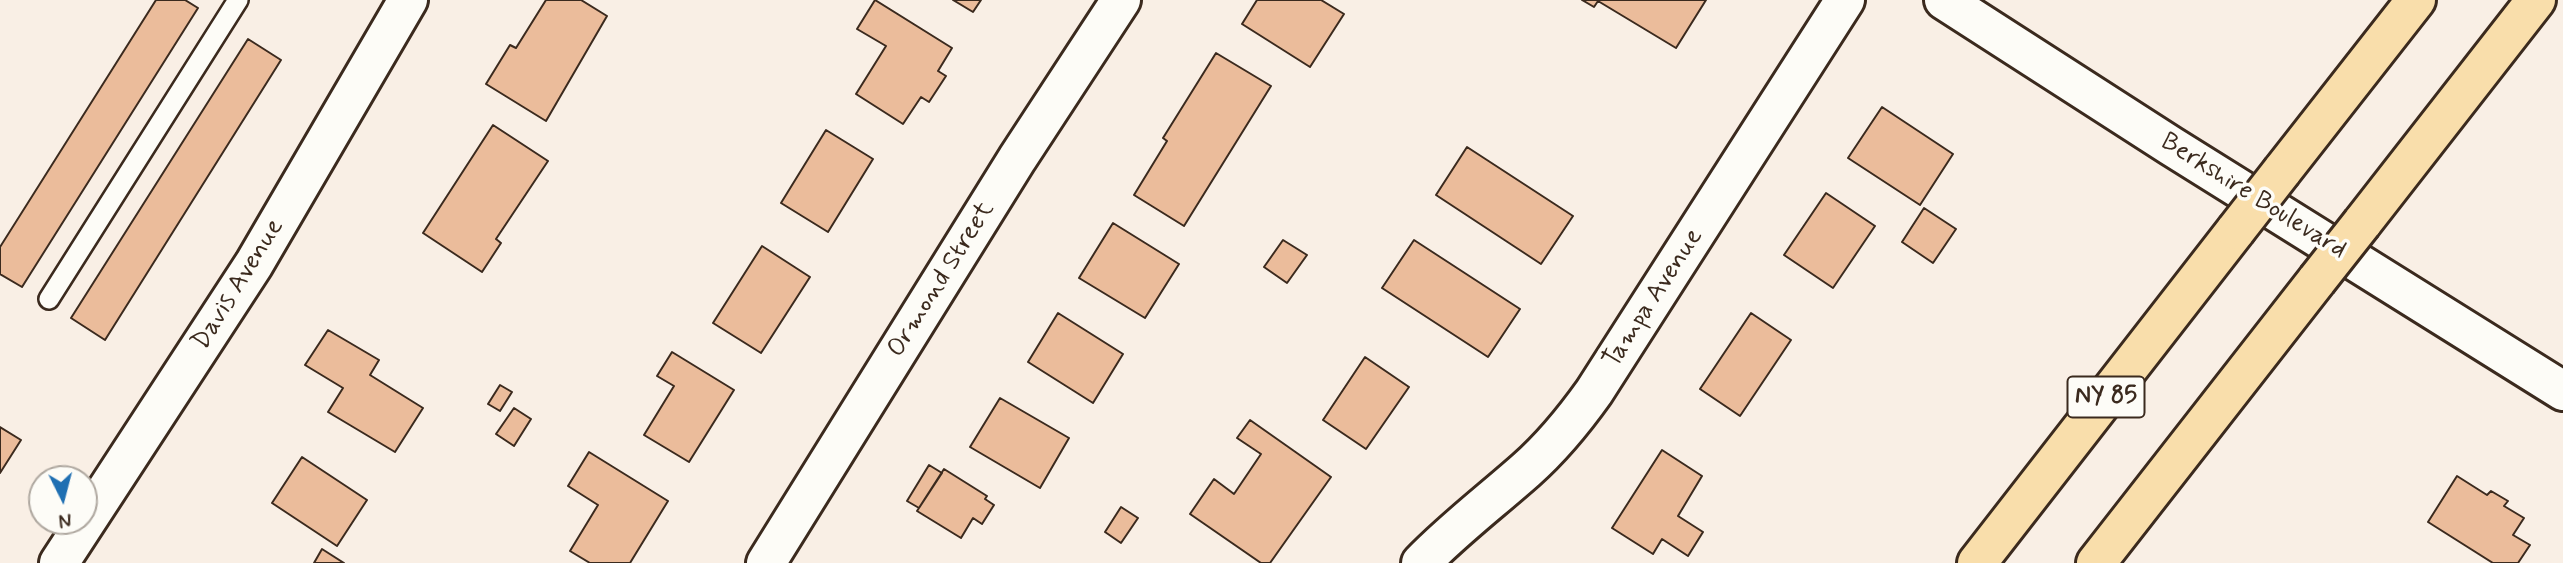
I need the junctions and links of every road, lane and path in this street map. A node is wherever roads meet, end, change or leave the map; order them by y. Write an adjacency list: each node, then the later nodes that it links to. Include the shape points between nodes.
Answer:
1 (238, 0): 8 (lane)
2 (408, 0): 10 (street, Davis Avenue, via 254,264)
3 (1121, 0): 11 (street, Ormond Street)
4 (1846, 0): 12 (street, Tampa Avenue, via 1575,418 1528,469)
5 (1944, 0): 9 (street, Berkshire Boulevard)
6 (2416, 0): 13 (highway, NY 85, bridge)
7 (2536, 0): 14 (highway, bridge)
8 (49, 299)
9 (2563, 391)
10 (59, 563)
11 (766, 563)
12 (1421, 563)
13 (1977, 563)
14 (2096, 563)

